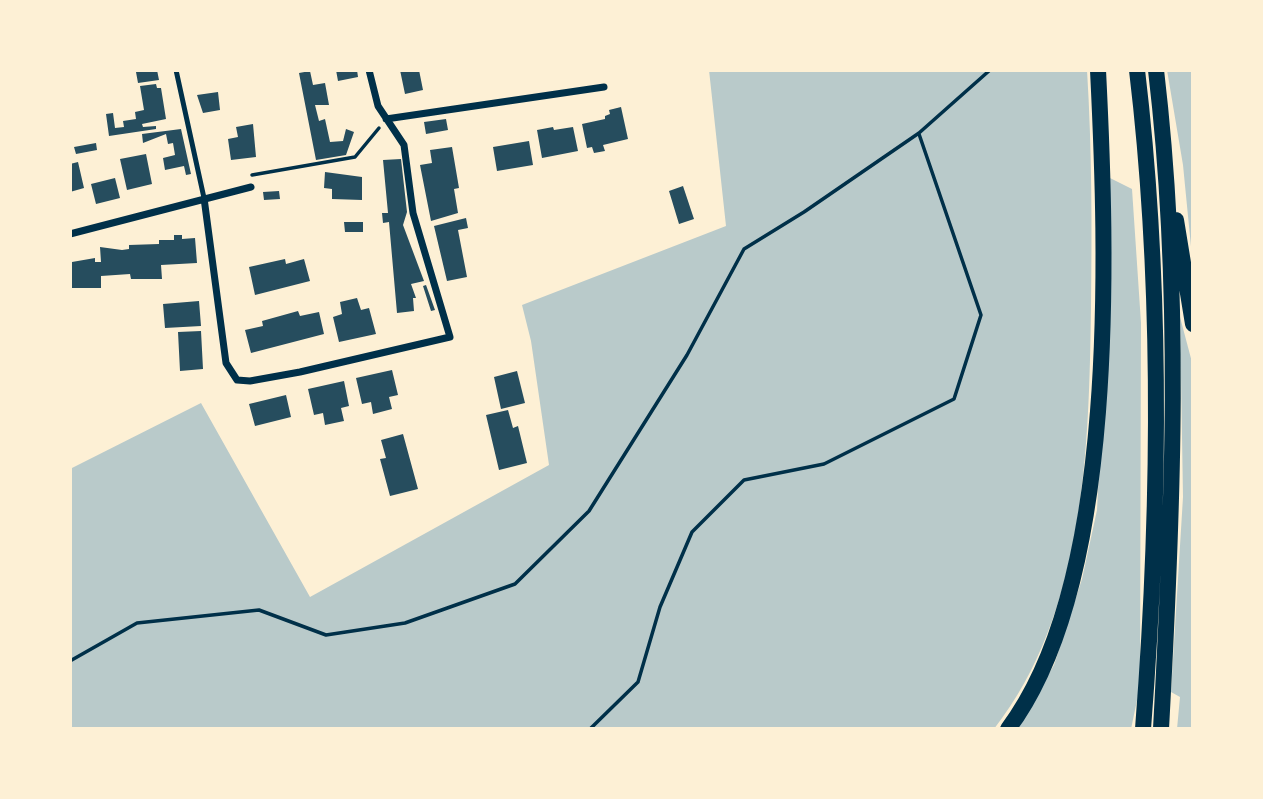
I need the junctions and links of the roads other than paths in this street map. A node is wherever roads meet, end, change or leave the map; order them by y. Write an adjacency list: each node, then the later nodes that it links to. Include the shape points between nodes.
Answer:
1 (176, 70): 10 (lane)
2 (369, 70): 7 (street)
3 (1098, 70): 13 (main road, via 1102,289 1088,497 1063,612 1032,690)
4 (1137, 70): 14 (main road, via 1149,210 1155,410 1154,542)
5 (1156, 70): 8 (main road)
6 (604, 87): 7 (street)
7 (386, 119): 10 (street, via 404,145 413,213 450,337 300,372 237,380 226,363)
8 (1163, 151): 12 (main road); 15 (main road, via 1174,440)
9 (251, 187): 10 (street)
10 (204, 198): 11 (street)
11 (70, 234)
12 (1193, 324)
13 (1008, 729)
14 (1143, 729)
15 (1161, 729)

